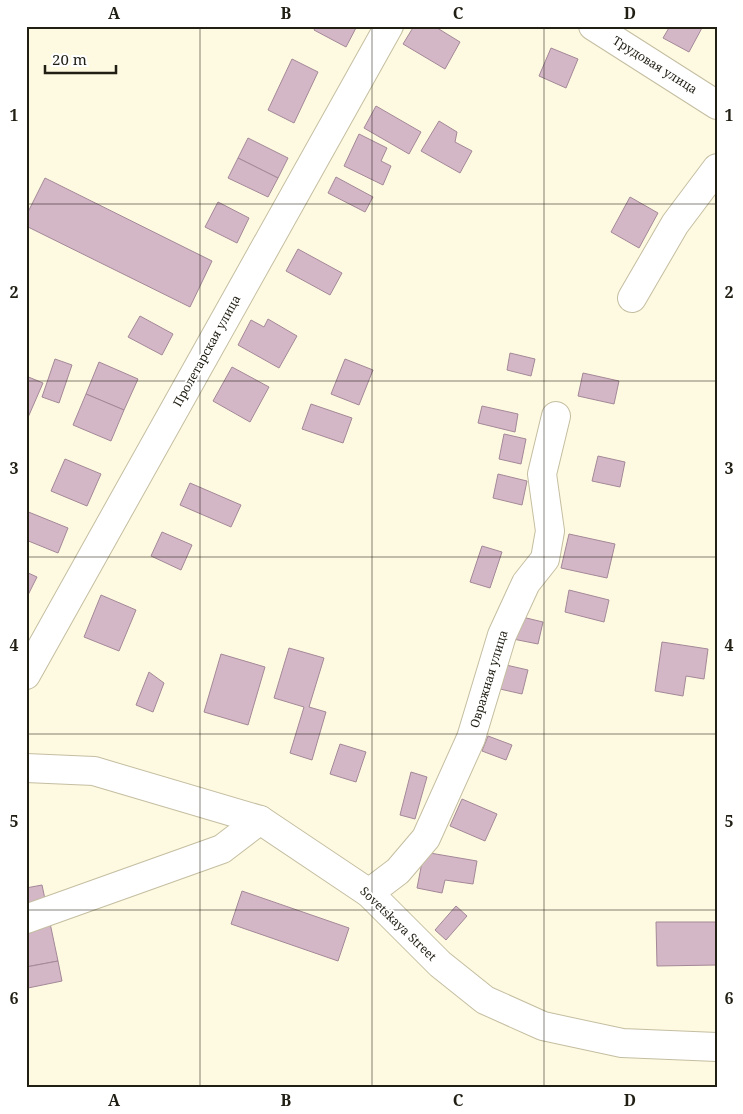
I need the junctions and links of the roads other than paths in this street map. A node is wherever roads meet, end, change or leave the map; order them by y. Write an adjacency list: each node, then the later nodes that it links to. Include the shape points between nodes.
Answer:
1 (389, 26): 7 (street, Пролетарская улица)
2 (593, 26): 3 (street, Трудовая улица)
3 (717, 105)
4 (717, 168): 5 (street, via 675,224)
5 (632, 298)
6 (556, 416): 10 (street, Овражная улица, via 542,474 550,531 545,559 526,583 502,635 471,738 426,838 398,871)
7 (26, 675)
8 (26, 768): 9 (street, Sovetskaya Street, via 94,770)
9 (260, 820): 10 (street, Sovetskaya Street); 11 (street, via 222,849)
10 (369, 893): 12 (street, Sovetskaya Street, via 440,964 485,1000 543,1026 622,1043)
11 (26, 920)
12 (717, 1047)

